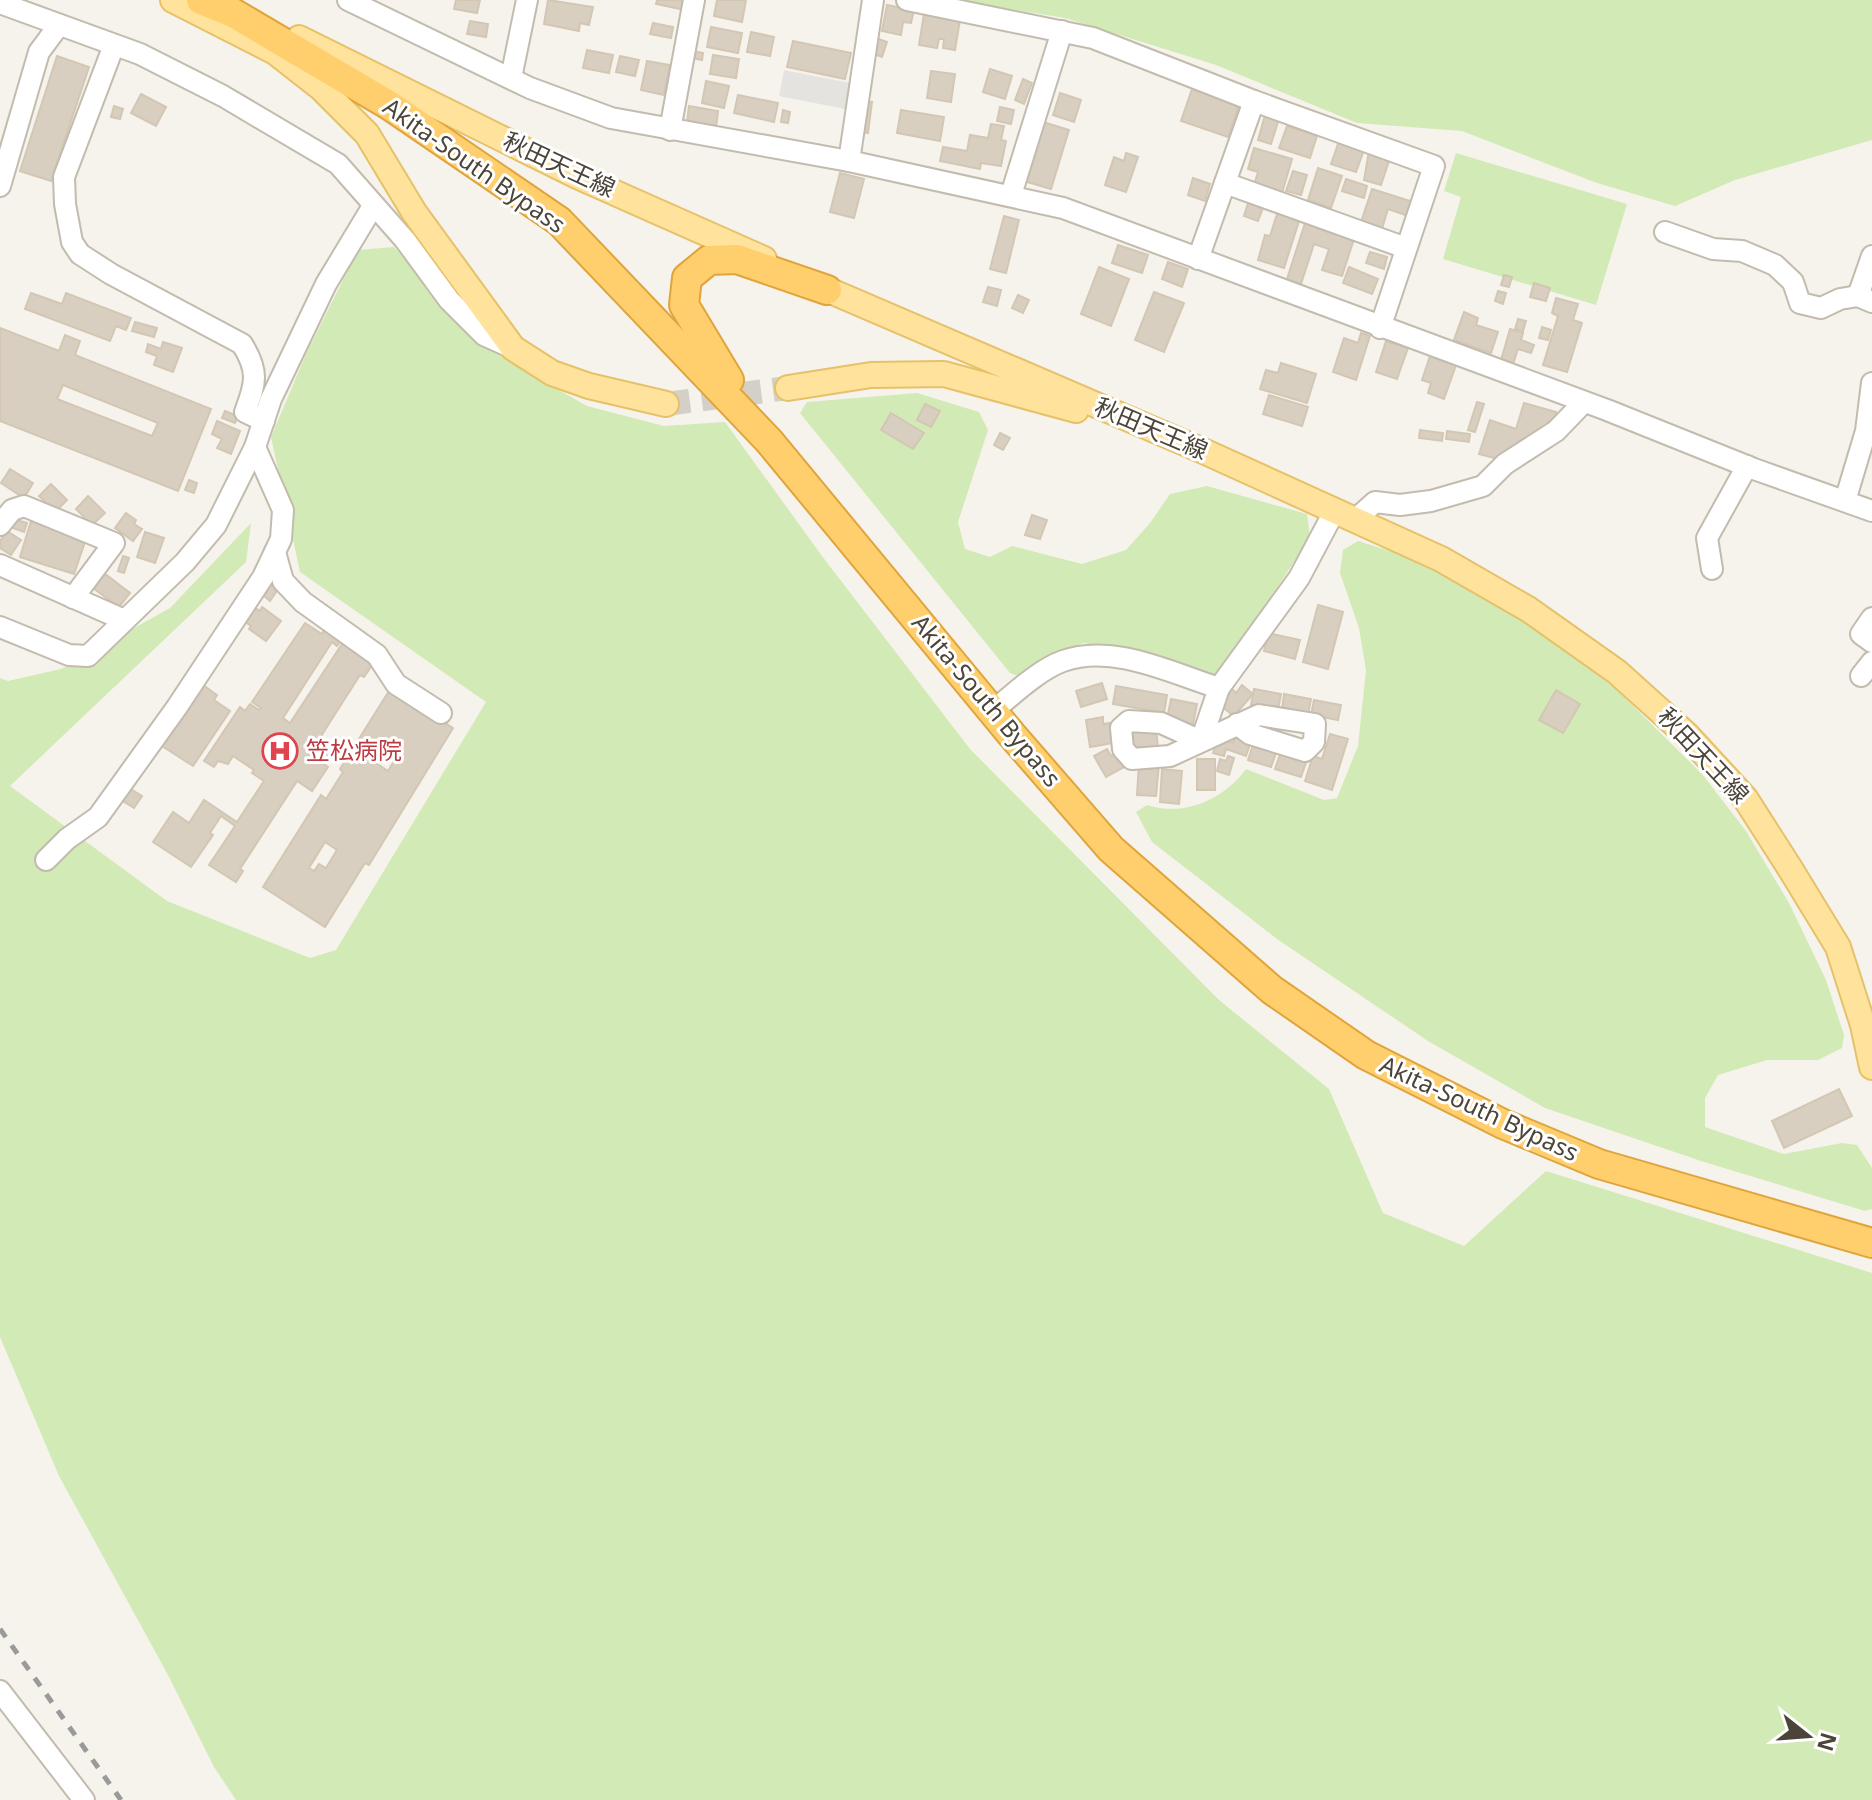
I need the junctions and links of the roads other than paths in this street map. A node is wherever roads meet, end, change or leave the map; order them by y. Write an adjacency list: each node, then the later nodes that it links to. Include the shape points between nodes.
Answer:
1 (173, 0): 28 (main road, via 275,52 367,134 414,212)
2 (201, 0): 9 (highway, Akita-South Bypass)
3 (348, 0): 13 (street)
4 (527, 0): 13 (street)
5 (694, 0): 15 (street)
6 (873, 0): 16 (street)
7 (907, 0): 11 (street)
8 (0, 3): 10 (street)
9 (233, 13): 25 (main road, 秋田天王線, via 286,32 577,176); 36 (highway, Akita-South Bypass, via 389,105 559,221)
10 (59, 25): 12 (street); 18 (street, via 39,52)
11 (1062, 31): 14 (street, via 1093,38); 19 (street)
12 (114, 45): 20 (street, via 223,96 338,164); 34 (street, via 64,177 72,242 80,254 111,274 242,344 254,364 254,389 245,412)
13 (511, 78): 15 (street, via 611,118)
14 (1254, 101): 17 (street); 22 (street, via 1434,166)
15 (670, 130): 16 (street)
16 (849, 161): 19 (street)
17 (1225, 183): 22 (street); 24 (street)
18 (0, 186)
19 (1011, 195): 24 (street, via 1063,208)
20 (373, 206): 28 (street, via 457,309 484,335); 34 (street, via 326,284)
21 (1665, 232): 26 (street, via 1775,265 1793,282 1800,303 1821,308 1840,299)
22 (1406, 248): 27 (street)
23 (1872, 256): 26 (street)
24 (1198, 259): 27 (street)
25 (827, 290): 35 (main road, 秋田天王線); 36 (highway, via 737,259 709,260 687,278 684,305)
26 (1865, 299)
27 (1380, 328): 31 (street)
28 (513, 348): 32 (main road, via 552,373)
29 (1872, 383): 33 (street)
30 (788, 388): 35 (main road, via 871,375 944,374)
31 (1584, 402): 38 (street); 41 (street, via 1556,431 1505,464 1483,486 1431,501 1375,502)
32 (666, 404)
33 (1870, 413): 39 (street)
34 (264, 421): 37 (street)
35 (1155, 432): 41 (main road, 秋田天王線)
36 (769, 441): 52 (highway, Akita-South Bypass)
37 (255, 447): 43 (street, via 283,510); 48 (street, via 216,525)
38 (1747, 466): 39 (street); 45 (street, via 1707,538)
39 (1845, 501): 40 (street)
40 (1872, 511)
41 (1346, 515): 51 (street); 56 (main road, 秋田天王線, via 1441,559 1528,609 1617,672 1688,736 1745,798 1838,947)
42 (0, 525): 46 (street, via 12,510 24,506 114,543)
43 (275, 552): 53 (street, via 283,581 303,602 377,655 396,684); 55 (street, via 194,681 98,817)
44 (0, 565): 46 (street)
45 (1712, 569)
46 (73, 598): 48 (street)
47 (1872, 618): 50 (street, via 1861,634)
48 (124, 620): 49 (street, via 88,656 69,655)
49 (0, 627)
50 (1872, 642)
51 (1219, 688): 52 (street, via 1124,658 1090,655 1061,661); 54 (street, via 1201,741)
52 (993, 711): 57 (highway, Akita-South Bypass, via 1111,849 1272,990 1366,1055 1503,1124 1599,1164)
53 (441, 713)
54 (1237, 724)
55 (46, 860)
56 (1872, 1067)
57 (1870, 1242)
58 (0, 1691): 59 (street)
59 (84, 1800)

